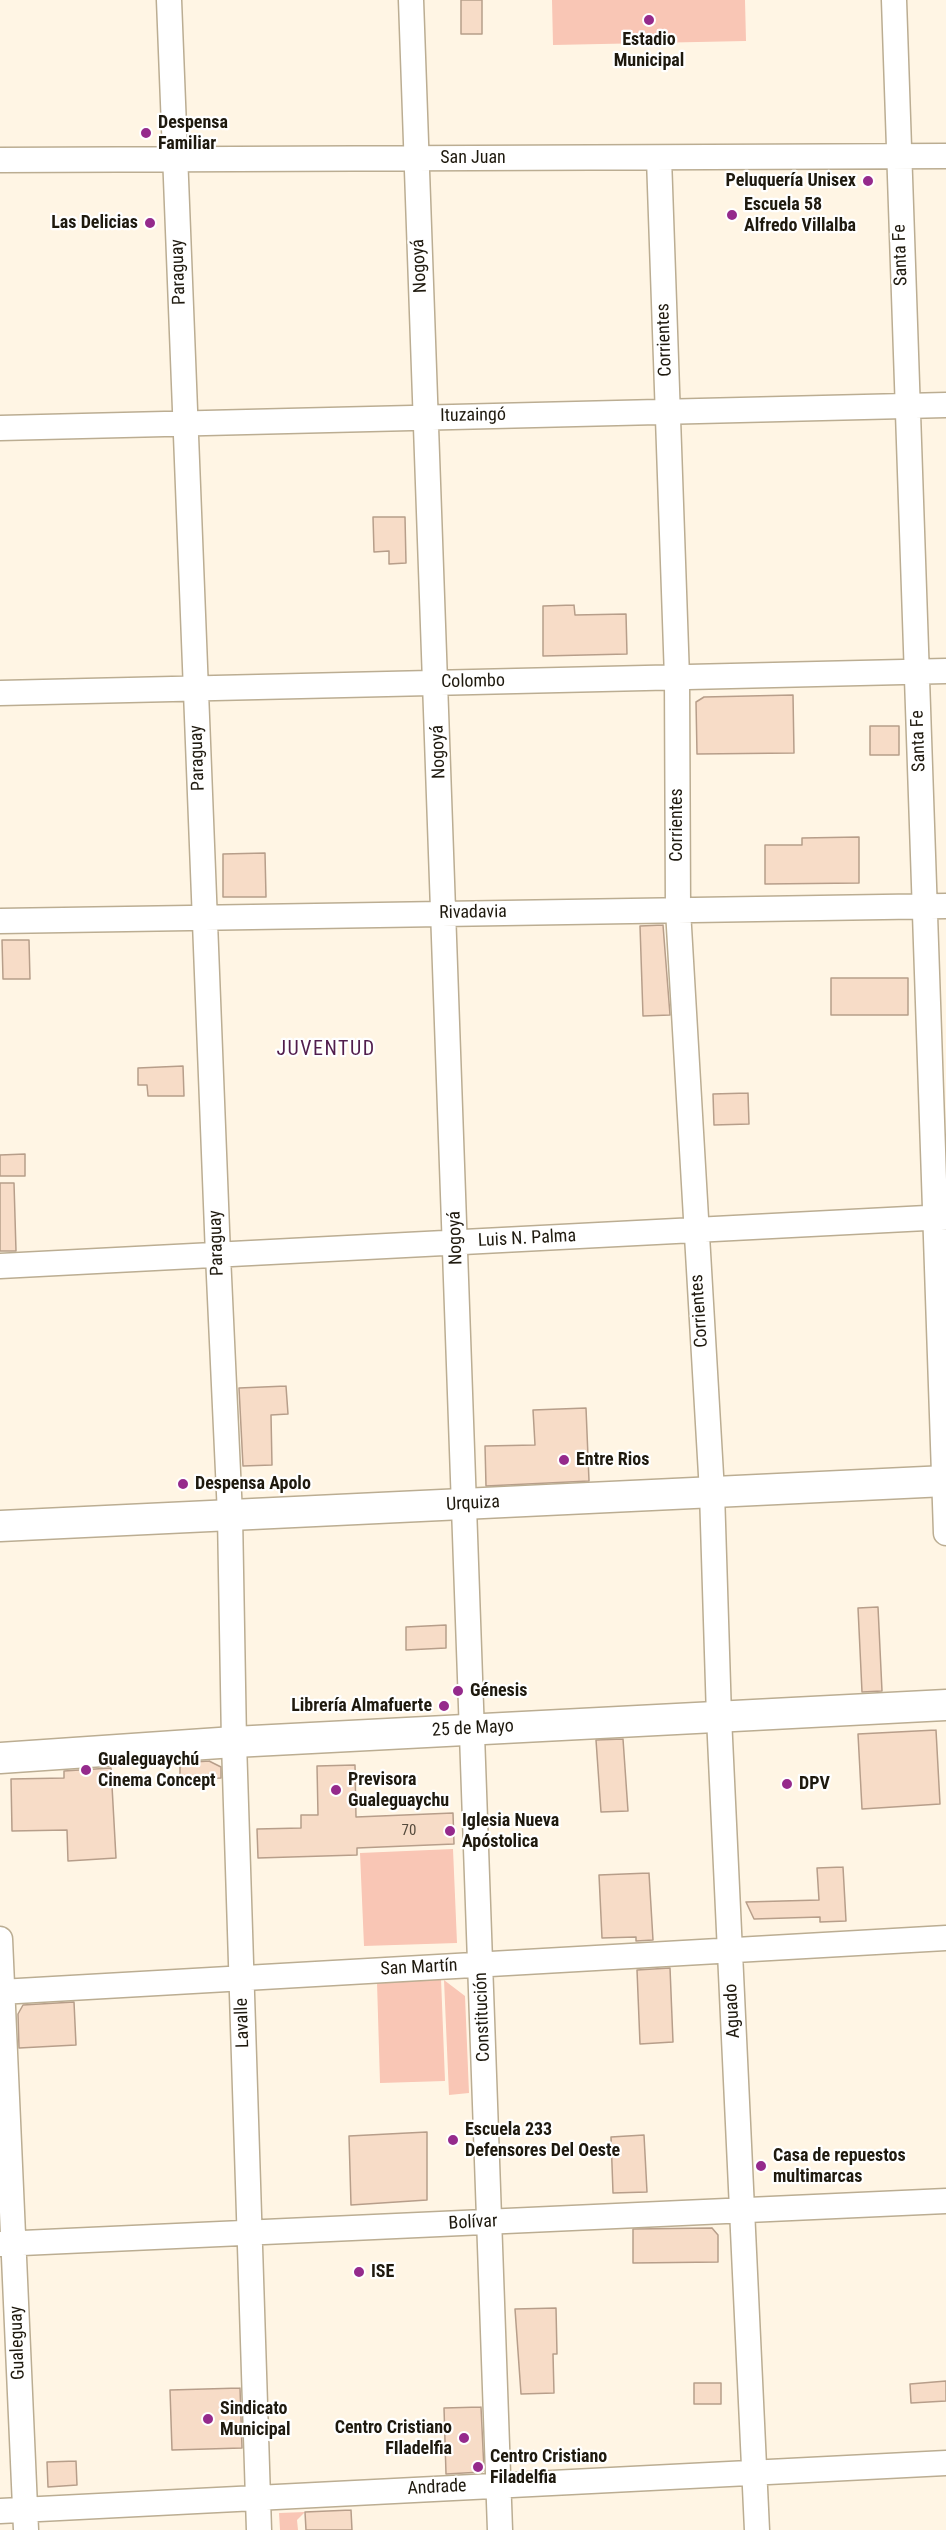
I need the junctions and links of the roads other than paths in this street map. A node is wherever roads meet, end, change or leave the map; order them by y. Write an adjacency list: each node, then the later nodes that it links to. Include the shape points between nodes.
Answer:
1 (169, 0): 6 (street, Paraguay)
2 (411, 0): 8 (street, Nogoyá)
3 (894, 0): 5 (street, Santa Fe)
4 (946, 156): 5 (street, San Juan)
5 (897, 157): 7 (street, San Juan); 11 (street, Santa Fe)
6 (175, 158): 8 (street, San Juan); 9 (street, San Juan); 14 (street, Paraguay)
7 (658, 158): 8 (street, San Juan); 12 (street, Corrientes)
8 (416, 159): 13 (street, Nogoyá)
9 (0, 160)
10 (946, 405): 11 (street, Ituzaingó)
11 (908, 406): 12 (street, Ituzaingó); 17 (street, Santa Fe)
12 (667, 412): 13 (street, Ituzaingó); 18 (street, Corrientes)
13 (427, 417): 14 (street, Ituzaingó); 19 (street, Nogoyá)
14 (185, 424): 15 (street, Ituzaingó); 20 (street, Paraguay)
15 (0, 428)
16 (946, 671): 17 (street, Colombo)
17 (916, 672): 18 (street, Colombo); 22 (street, Santa Fe)
18 (677, 678): 19 (street, Colombo); 23 (street, Corrientes)
19 (436, 683): 20 (street, Colombo); 24 (street, Nogoyá)
20 (196, 689): 21 (street, Colombo); 25 (street, Paraguay)
21 (0, 693)
22 (935, 906): 23 (street, Rivadavia); 27 (street, Santa Fe)
23 (678, 910): 24 (street, Rivadavia); 28 (street, Corrientes)
24 (445, 913): 25 (street, Rivadavia); 29 (street, Nogoyá)
25 (205, 917): 26 (street, Rivadavia); 30 (street, Paraguay)
26 (0, 921)
27 (940, 1217): 28 (street, Luis N. Palma); 32 (street, Santa Fe)
28 (695, 1230): 29 (street, Luis N. Palma); 33 (street, Corrientes)
29 (456, 1243): 30 (street, Luis N. Palma); 34 (street, Nogoyá)
30 (218, 1255): 31 (street, Luis N. Palma); 35 (street, Paraguay)
31 (0, 1266)
32 (945, 1481): 33 (street, Urquiza); 37 (street, Santa Fe)
33 (712, 1492): 34 (street, Urquiza); 39 (street, Aguado)
34 (465, 1504): 35 (street, Urquiza); 40 (street, Constitución)
35 (231, 1515): 36 (street, Urquiza); 41 (street, Lavalle)
36 (0, 1526)
37 (946, 1533)
38 (946, 1705): 39 (street, 25 de Mayo)
39 (719, 1716): 40 (street, 25 de Mayo); 45 (street, Aguado)
40 (473, 1729): 41 (street, 25 de Mayo); 46 (street, Constitución)
41 (234, 1742): 42 (street, 25 de Mayo); 47 (street, Lavalle)
42 (0, 1758)
43 (946, 1938): 45 (street, San Martín)
44 (0, 1940): 48 (street, Gualeguay)
45 (730, 1950): 46 (street, San Martín); 50 (street, Aguado)
46 (481, 1965): 47 (street, San Martín); 51 (street, Constitución)
47 (242, 1978): 48 (street, San Martín); 52 (street, Lavalle)
48 (2, 1992): 53 (street, Gualeguay)
49 (946, 2201): 50 (street, Bolívar)
50 (742, 2210): 51 (street, Bolívar); 55 (street, Aguado)
51 (489, 2222): 52 (street, Bolívar); 56 (street, Constitución)
52 (250, 2233): 53 (street, Bolívar); 57 (street, Lavalle)
53 (7, 2244): 59 (street, Gualeguay)
54 (946, 2463): 55 (street, Andrade)
55 (754, 2472): 56 (street, Andrade); 62 (street, Aguado)
56 (498, 2485): 57 (street, Andrade); 61 (street, Constitución)
57 (258, 2497): 59 (street, Andrade); 60 (street, Lavalle)
58 (0, 2511): 59 (street, Andrade)
59 (25, 2520)
60 (258, 2530)
61 (500, 2530)
62 (757, 2530)

